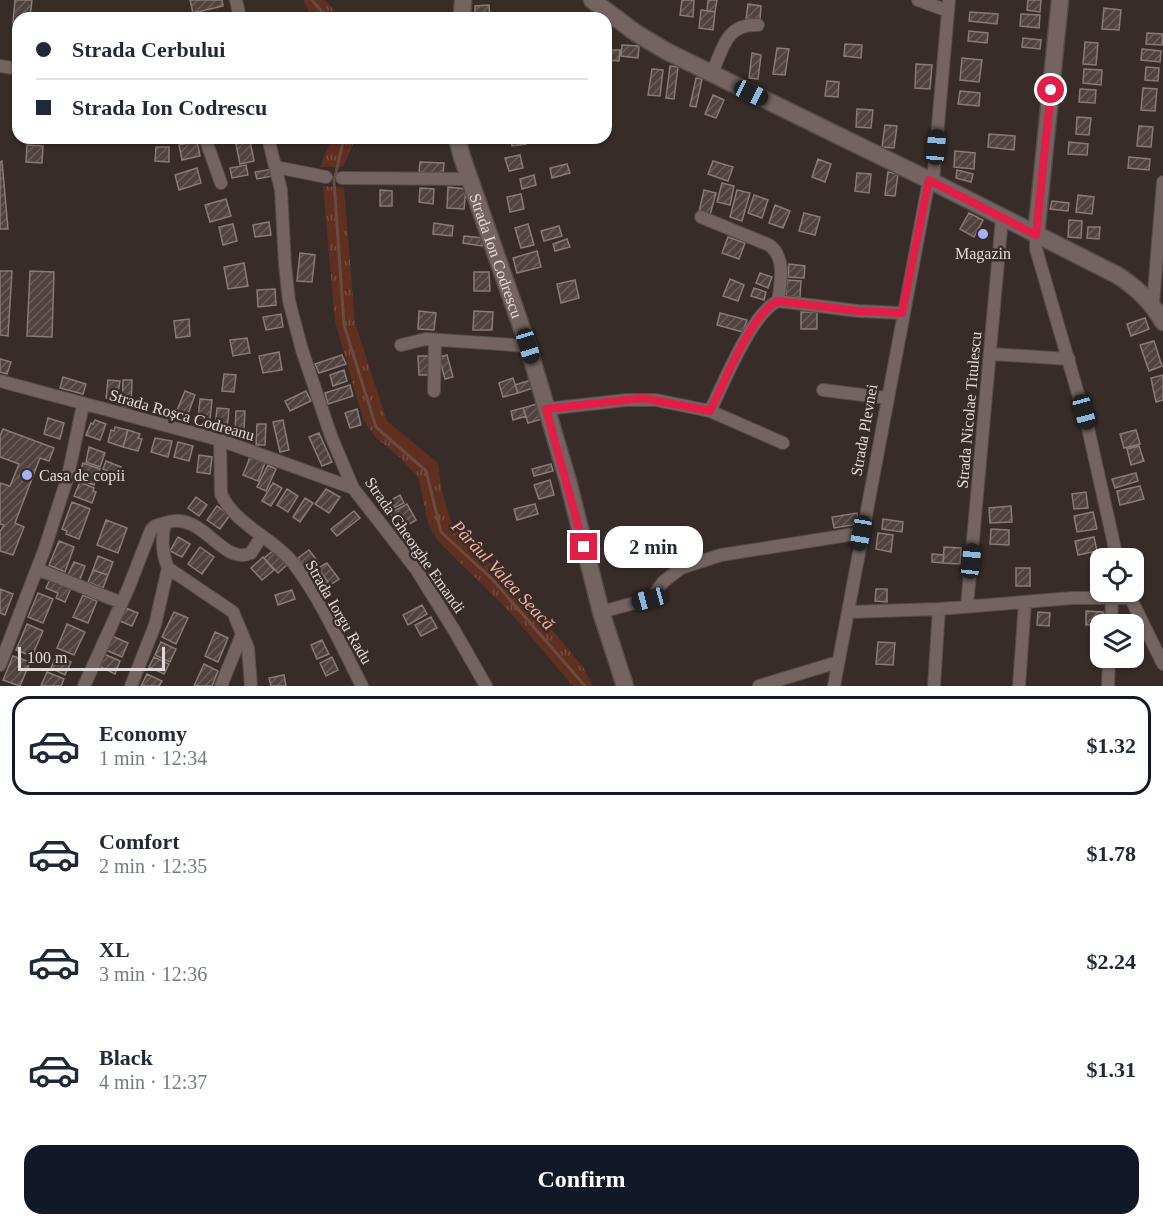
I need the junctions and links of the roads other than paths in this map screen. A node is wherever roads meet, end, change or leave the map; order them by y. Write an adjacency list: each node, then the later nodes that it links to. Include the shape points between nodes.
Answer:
1 (592, 0): 5 (main road)
2 (918, 0): 4 (street)
3 (1060, 0): 21 (main road)
4 (949, 6): 16 (street, Strada Plevnei)
5 (608, 12)
6 (612, 15): 8 (main road, via 666,51)
7 (758, 25): 8 (street, via 746,24 732,32)
8 (712, 73): 16 (main road)
9 (208, 144): 18 (street)
10 (270, 144): 12 (street, Strada Gheorghe Emandi)
11 (459, 144): 15 (main road, Strada Ion Codrescu)
12 (276, 167): 13 (street); 40 (street, Strada Gheorghe Emandi, via 289,301 331,436)
13 (326, 177)
14 (342, 178): 15 (street)
15 (470, 178): 28 (main road, Strada Ion Codrescu)
16 (931, 181): 20 (main road); 24 (street, Strada Plevnei)
17 (1163, 182): 23 (street)
18 (222, 183)
19 (701, 217): 22 (street, via 775,249 781,272)
20 (1002, 218): 21 (main road); 29 (street, Strada Nicolae Titulescu)
21 (1036, 235): 23 (main road, via 1117,275); 30 (street, via 1036,249)
22 (778, 301): 24 (street); 37 (street, via 753,326)
23 (1158, 306): 25 (main road)
24 (902, 313): 34 (street, Strada Plevnei)
25 (1163, 322)
26 (435, 340): 27 (street); 28 (street); 33 (street)
27 (401, 345)
28 (528, 346): 36 (main road, Strada Ion Codrescu)
29 (991, 354): 30 (street); 51 (street, Strada Nicolae Titulescu)
30 (1070, 359): 44 (street)
31 (0, 381): 35 (street, Strada Roșca Codreanu)
32 (823, 390): 34 (street)
33 (434, 391)
34 (887, 398): 42 (street, Strada Plevnei)
35 (83, 405): 38 (street, Strada Roșca Codreanu); 46 (street, via 68,476)
36 (546, 409): 37 (street, via 643,398); 53 (main road, Strada Ion Codrescu)
37 (710, 411): 39 (street)
38 (220, 440): 40 (street, Strada Roșca Codreanu); 43 (street, Strada Iorgu Radu, via 221,494)
39 (783, 443)
40 (354, 488): 65 (street, Strada Gheorghe Emandi, via 416,569)
41 (165, 523): 43 (street, via 187,521 239,555 251,553); 45 (street, via 162,543); 50 (street, via 151,530)
42 (861, 533): 53 (street, via 698,561 672,574 649,599); 54 (street, Strada Plevnei)
43 (261, 537): 64 (street, Strada Iorgu Radu, via 277,546 295,566)
44 (1115, 548)
45 (168, 568): 55 (street, via 232,612); 61 (street, via 155,625)
46 (37, 569): 50 (street); 58 (street)
47 (1090, 598): 48 (street)
48 (1024, 602): 51 (street); 70 (street)
49 (1133, 602): 57 (street)
50 (122, 603): 60 (street)
51 (967, 606): 52 (street)
52 (939, 609): 54 (street); 69 (street)
53 (601, 612): 66 (main road, Strada Ion Codrescu)
54 (848, 612): 56 (street, Strada Plevnei)
55 (242, 634): 62 (street); 63 (street, via 248,648)
56 (838, 662): 67 (street); 68 (street, Strada Plevnei)
57 (1163, 664)
58 (0, 665)
59 (1109, 668): 71 (street)
60 (84, 686)
61 (131, 686)
62 (221, 686)
63 (251, 686)
64 (362, 686)
65 (486, 686)
66 (625, 686)
67 (759, 686)
68 (834, 686)
69 (934, 686)
70 (1019, 686)
71 (1108, 686)

